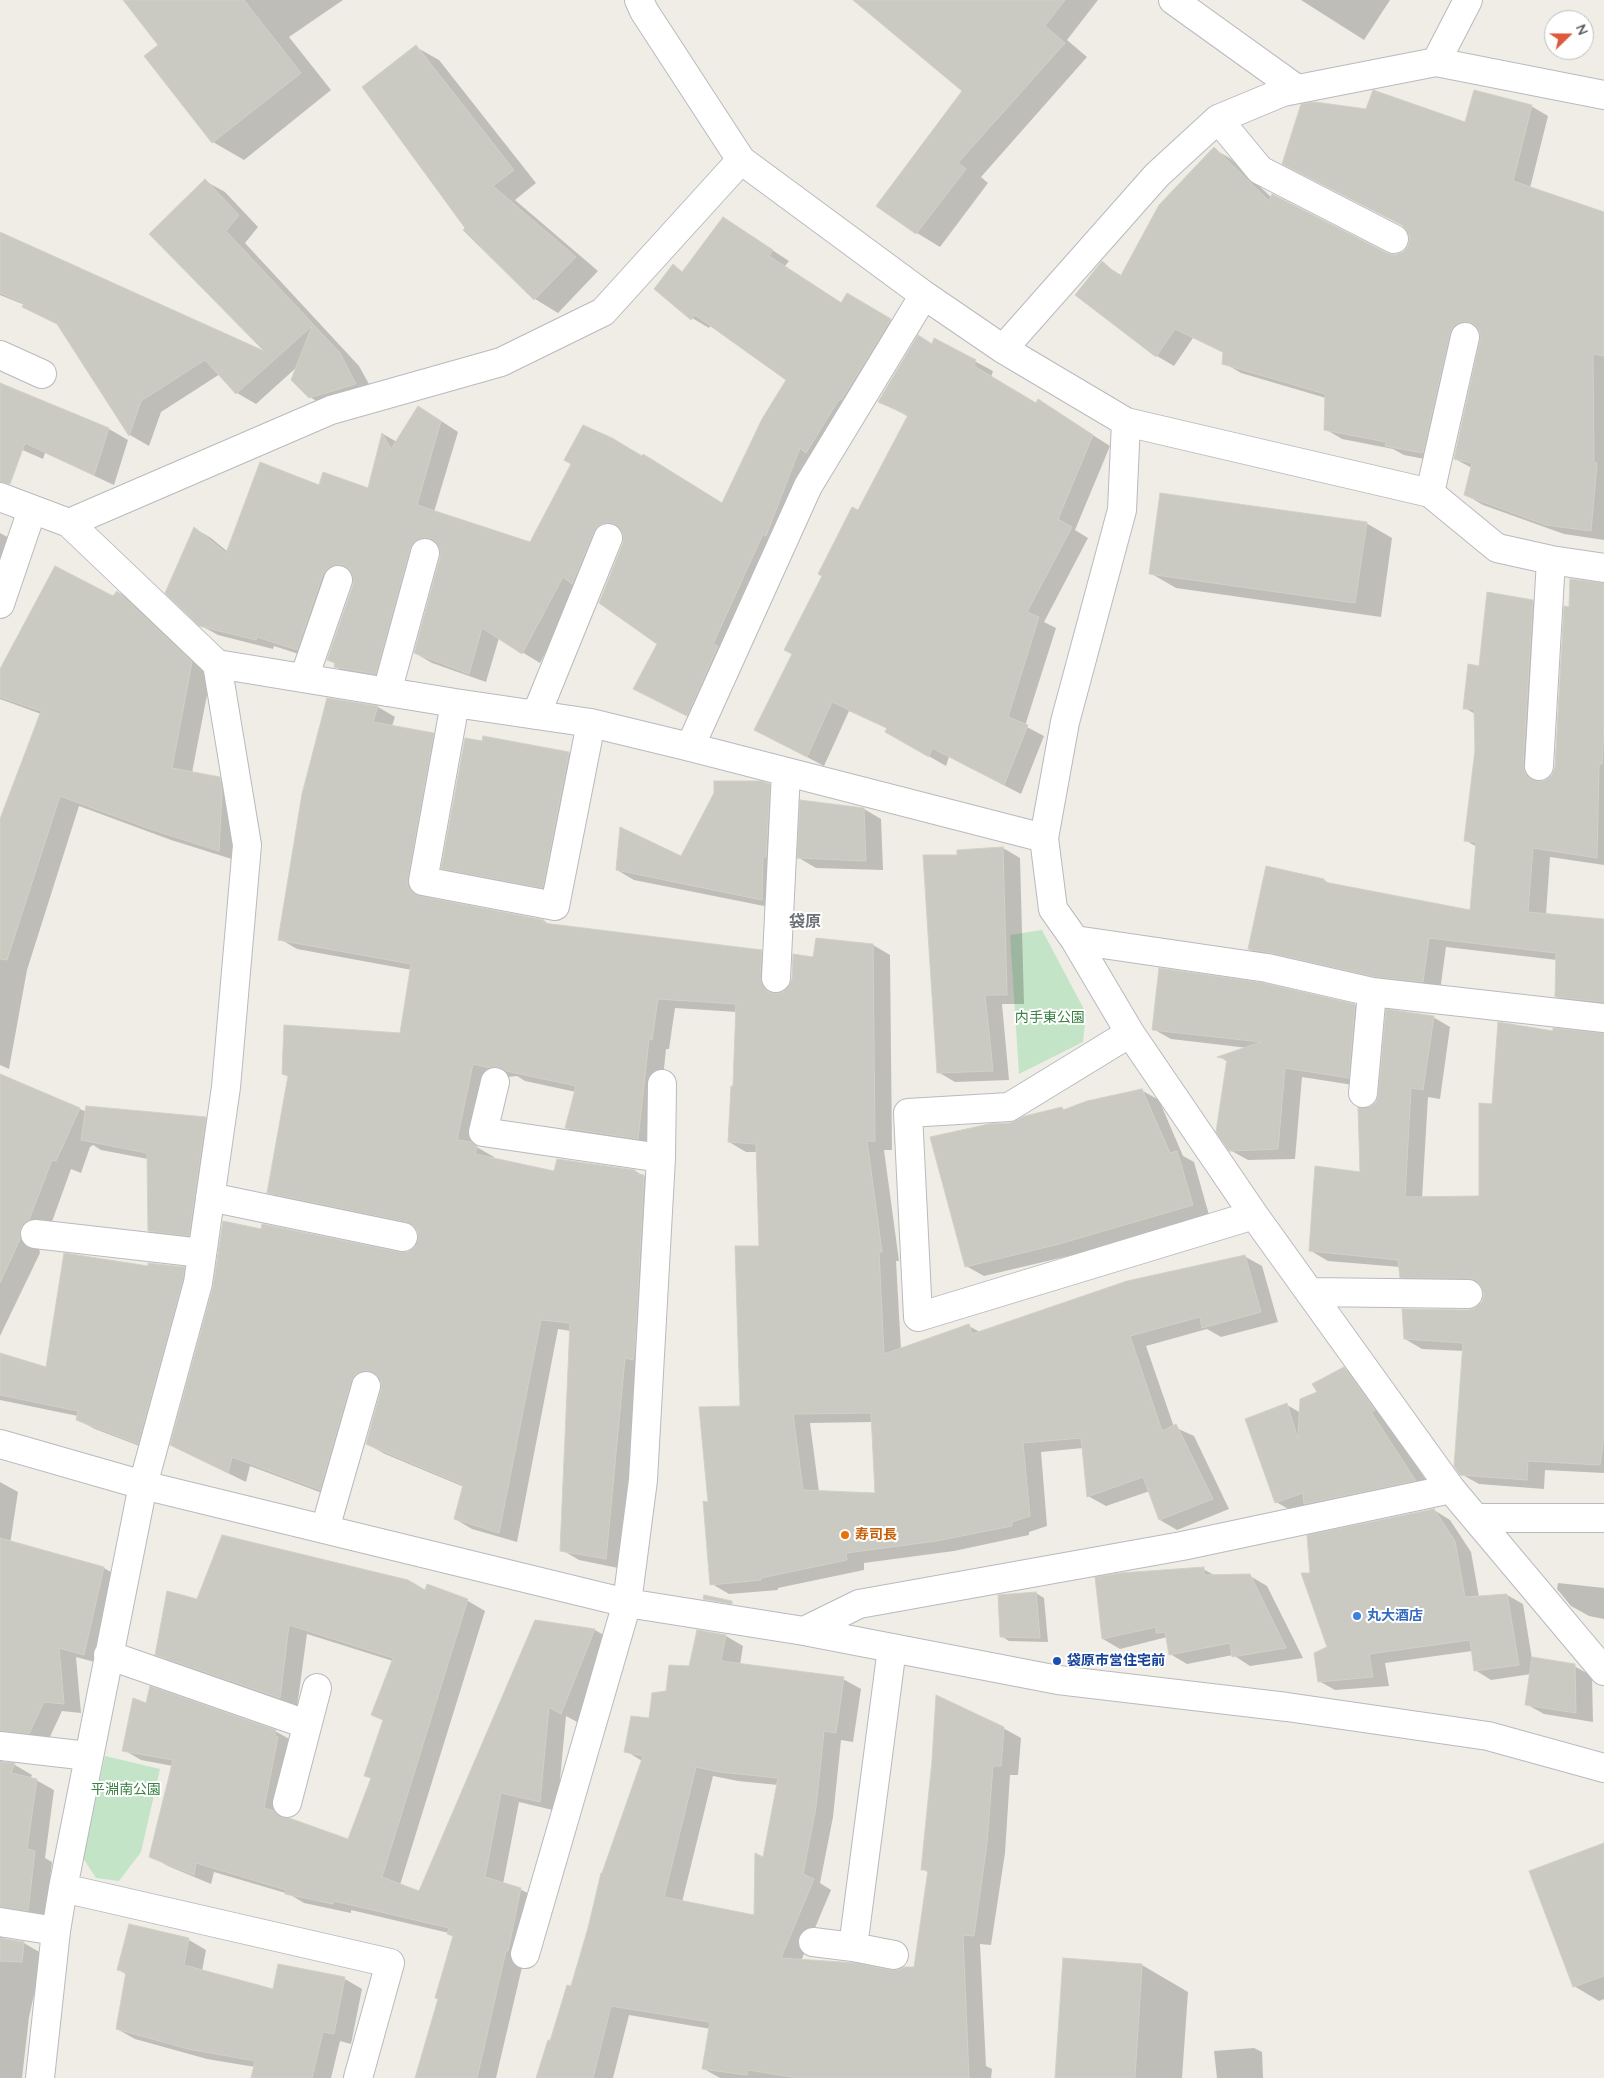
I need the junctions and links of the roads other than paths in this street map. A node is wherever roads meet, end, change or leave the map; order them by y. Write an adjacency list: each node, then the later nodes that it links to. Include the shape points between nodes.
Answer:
1 (639, 0): 8 (street)
2 (1173, 0): 5 (street)
3 (1468, 0): 4 (street)
4 (1436, 62): 5 (street); 6 (street)
5 (1297, 89): 7 (street)
6 (1604, 95)
7 (1218, 119): 9 (street, via 1260,170); 12 (street, via 1157,175)
8 (741, 160): 10 (street); 19 (street, via 603,312 501,362 331,410)
9 (1394, 239)
10 (924, 294): 12 (street); 32 (street, via 808,486)
11 (1465, 336): 16 (street)
12 (1003, 349): 15 (street)
13 (0, 355): 14 (street)
14 (42, 374)
15 (1126, 422): 16 (street); 35 (street, via 1122,510 1065,722)
16 (1430, 493): 22 (street, via 1497,548)
17 (0, 497): 18 (street)
18 (32, 510): 19 (street); 25 (street)
19 (69, 523): 26 (street)
20 (608, 538): 30 (street)
21 (425, 553): 28 (street)
22 (1551, 560): 23 (street); 33 (street)
23 (1604, 568)
24 (338, 580): 27 (street)
25 (0, 604)
26 (217, 664): 27 (street); 45 (street, via 247,845 226,1086)
27 (304, 678): 28 (street)
28 (387, 692): 29 (street)
29 (455, 704): 30 (street); 31 (street, via 423,881 555,906)
30 (536, 715): 31 (street)
31 (591, 723): 32 (street)
32 (690, 747): 34 (street)
33 (1539, 766)
34 (786, 772): 35 (street); 37 (street)
35 (1044, 838): 36 (street, via 1053,909)
36 (1075, 940): 38 (street, via 1267,968); 40 (street)
37 (776, 978)
38 (1372, 992): 39 (street); 43 (street)
39 (1604, 1018)
40 (1130, 1033): 46 (street); 46 (street, via 1009,1107 908,1113 918,1316)
41 (495, 1082): 44 (street, via 484,1132)
42 (662, 1084): 44 (street)
43 (1363, 1093)
44 (660, 1158): 59 (street, via 643,1480)
45 (210, 1198): 48 (street); 49 (street)
46 (1254, 1215): 50 (street)
47 (35, 1234): 49 (street)
48 (403, 1237)
49 (202, 1253): 54 (street, via 198,1283)
50 (1310, 1292): 51 (street); 55 (street)
51 (1468, 1294)
52 (366, 1386): 58 (street)
53 (0, 1444): 54 (street)
54 (143, 1484): 58 (street); 62 (street)
55 (1451, 1489): 56 (street); 60 (street, via 1182,1546 859,1604)
56 (1476, 1518): 57 (street); 63 (street)
57 (1604, 1518)
58 (325, 1529): 59 (street)
59 (627, 1603): 60 (street); 75 (street)
60 (804, 1631): 61 (street)
61 (892, 1648): 68 (street, via 1058,1680 1286,1707 1488,1736); 74 (street)
62 (108, 1655): 65 (street); 67 (street)
63 (1604, 1671)
64 (317, 1688): 65 (street)
65 (306, 1724): 69 (street)
66 (0, 1746): 67 (street)
67 (88, 1756): 70 (street)
68 (1604, 1768)
69 (287, 1804)
70 (63, 1888): 72 (street); 78 (street, via 390,1962)
71 (0, 1922): 72 (street)
72 (56, 1931): 77 (street)
73 (813, 1942): 74 (street)
74 (853, 1947): 76 (street)
75 (524, 1954)
76 (894, 1955)
77 (40, 2078)
78 (358, 2078)

